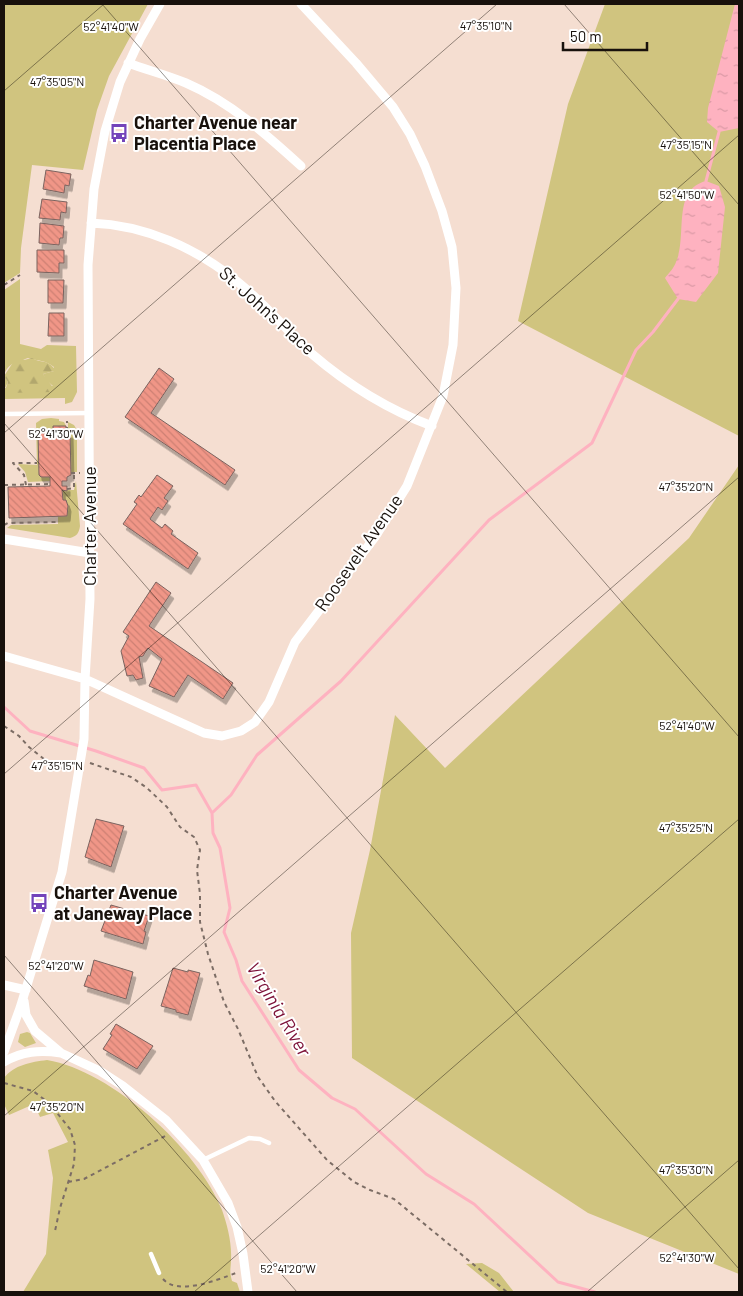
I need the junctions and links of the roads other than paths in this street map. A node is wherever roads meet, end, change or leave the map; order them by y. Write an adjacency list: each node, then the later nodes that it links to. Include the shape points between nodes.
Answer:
1 (160, 4): 3 (street, Charter Avenue)
2 (301, 4): 8 (street, Roosevelt Avenue, via 394,108 425,166 442,211 452,247 456,288 453,345 443,396)
3 (128, 63): 4 (street, via 208,94 262,131); 5 (street, Charter Avenue, via 105,131)
4 (301, 166)
5 (91, 223): 6 (street, Charter Avenue, via 88,265); 8 (street, St. John's Place, via 114,224 152,233 213,263 240,283 337,373 371,397)
6 (89, 413): 7 (lane); 10 (street, Charter Avenue)
7 (4, 414)
8 (432, 426): 12 (street, Roosevelt Avenue, via 406,486 374,537 295,642 270,702 255,722 222,736 204,733)
9 (4, 539): 10 (street)
10 (90, 553): 12 (street, Charter Avenue)
11 (4, 656): 12 (street, Roosevelt Avenue)
12 (85, 679): 14 (street, Charter Avenue, via 84,739 62,872)
13 (4, 984): 14 (street)
14 (26, 990): 15 (street, Charter Avenue); 16 (street, via 26,1015 35,1031)
15 (4, 1052)
16 (61, 1053): 17 (street, via 27,1052); 19 (street, via 123,1086 166,1120)
17 (4, 1062)
18 (269, 1142): 19 (lane, via 249,1138)
19 (202, 1160): 22 (street, via 228,1203 237,1227)
20 (151, 1254): 21 (lane)
21 (159, 1273)
22 (248, 1292)

